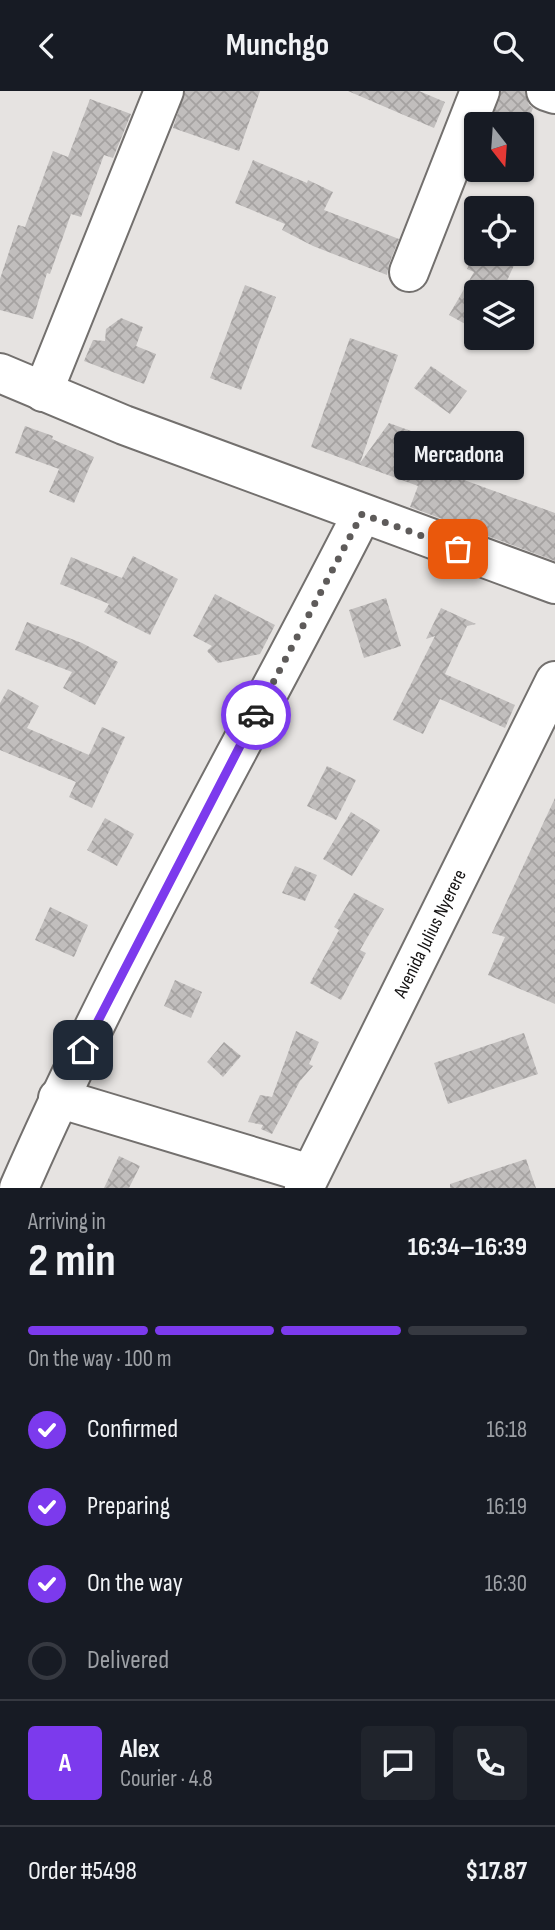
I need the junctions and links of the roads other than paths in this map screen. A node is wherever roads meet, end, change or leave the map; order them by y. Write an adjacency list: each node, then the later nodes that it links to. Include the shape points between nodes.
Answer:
1 (164, 91): 7 (street)
2 (480, 91): 5 (street)
3 (545, 91): 4 (street)
4 (555, 95)
5 (409, 272)
6 (0, 373): 7 (street)
7 (43, 391): 8 (street)
8 (362, 514): 9 (street); 11 (street)
9 (555, 584)
10 (555, 681): 12 (street, Avenida Julius Nyerere)
11 (58, 1098): 12 (street); 13 (street)
12 (307, 1181)
13 (19, 1188)

